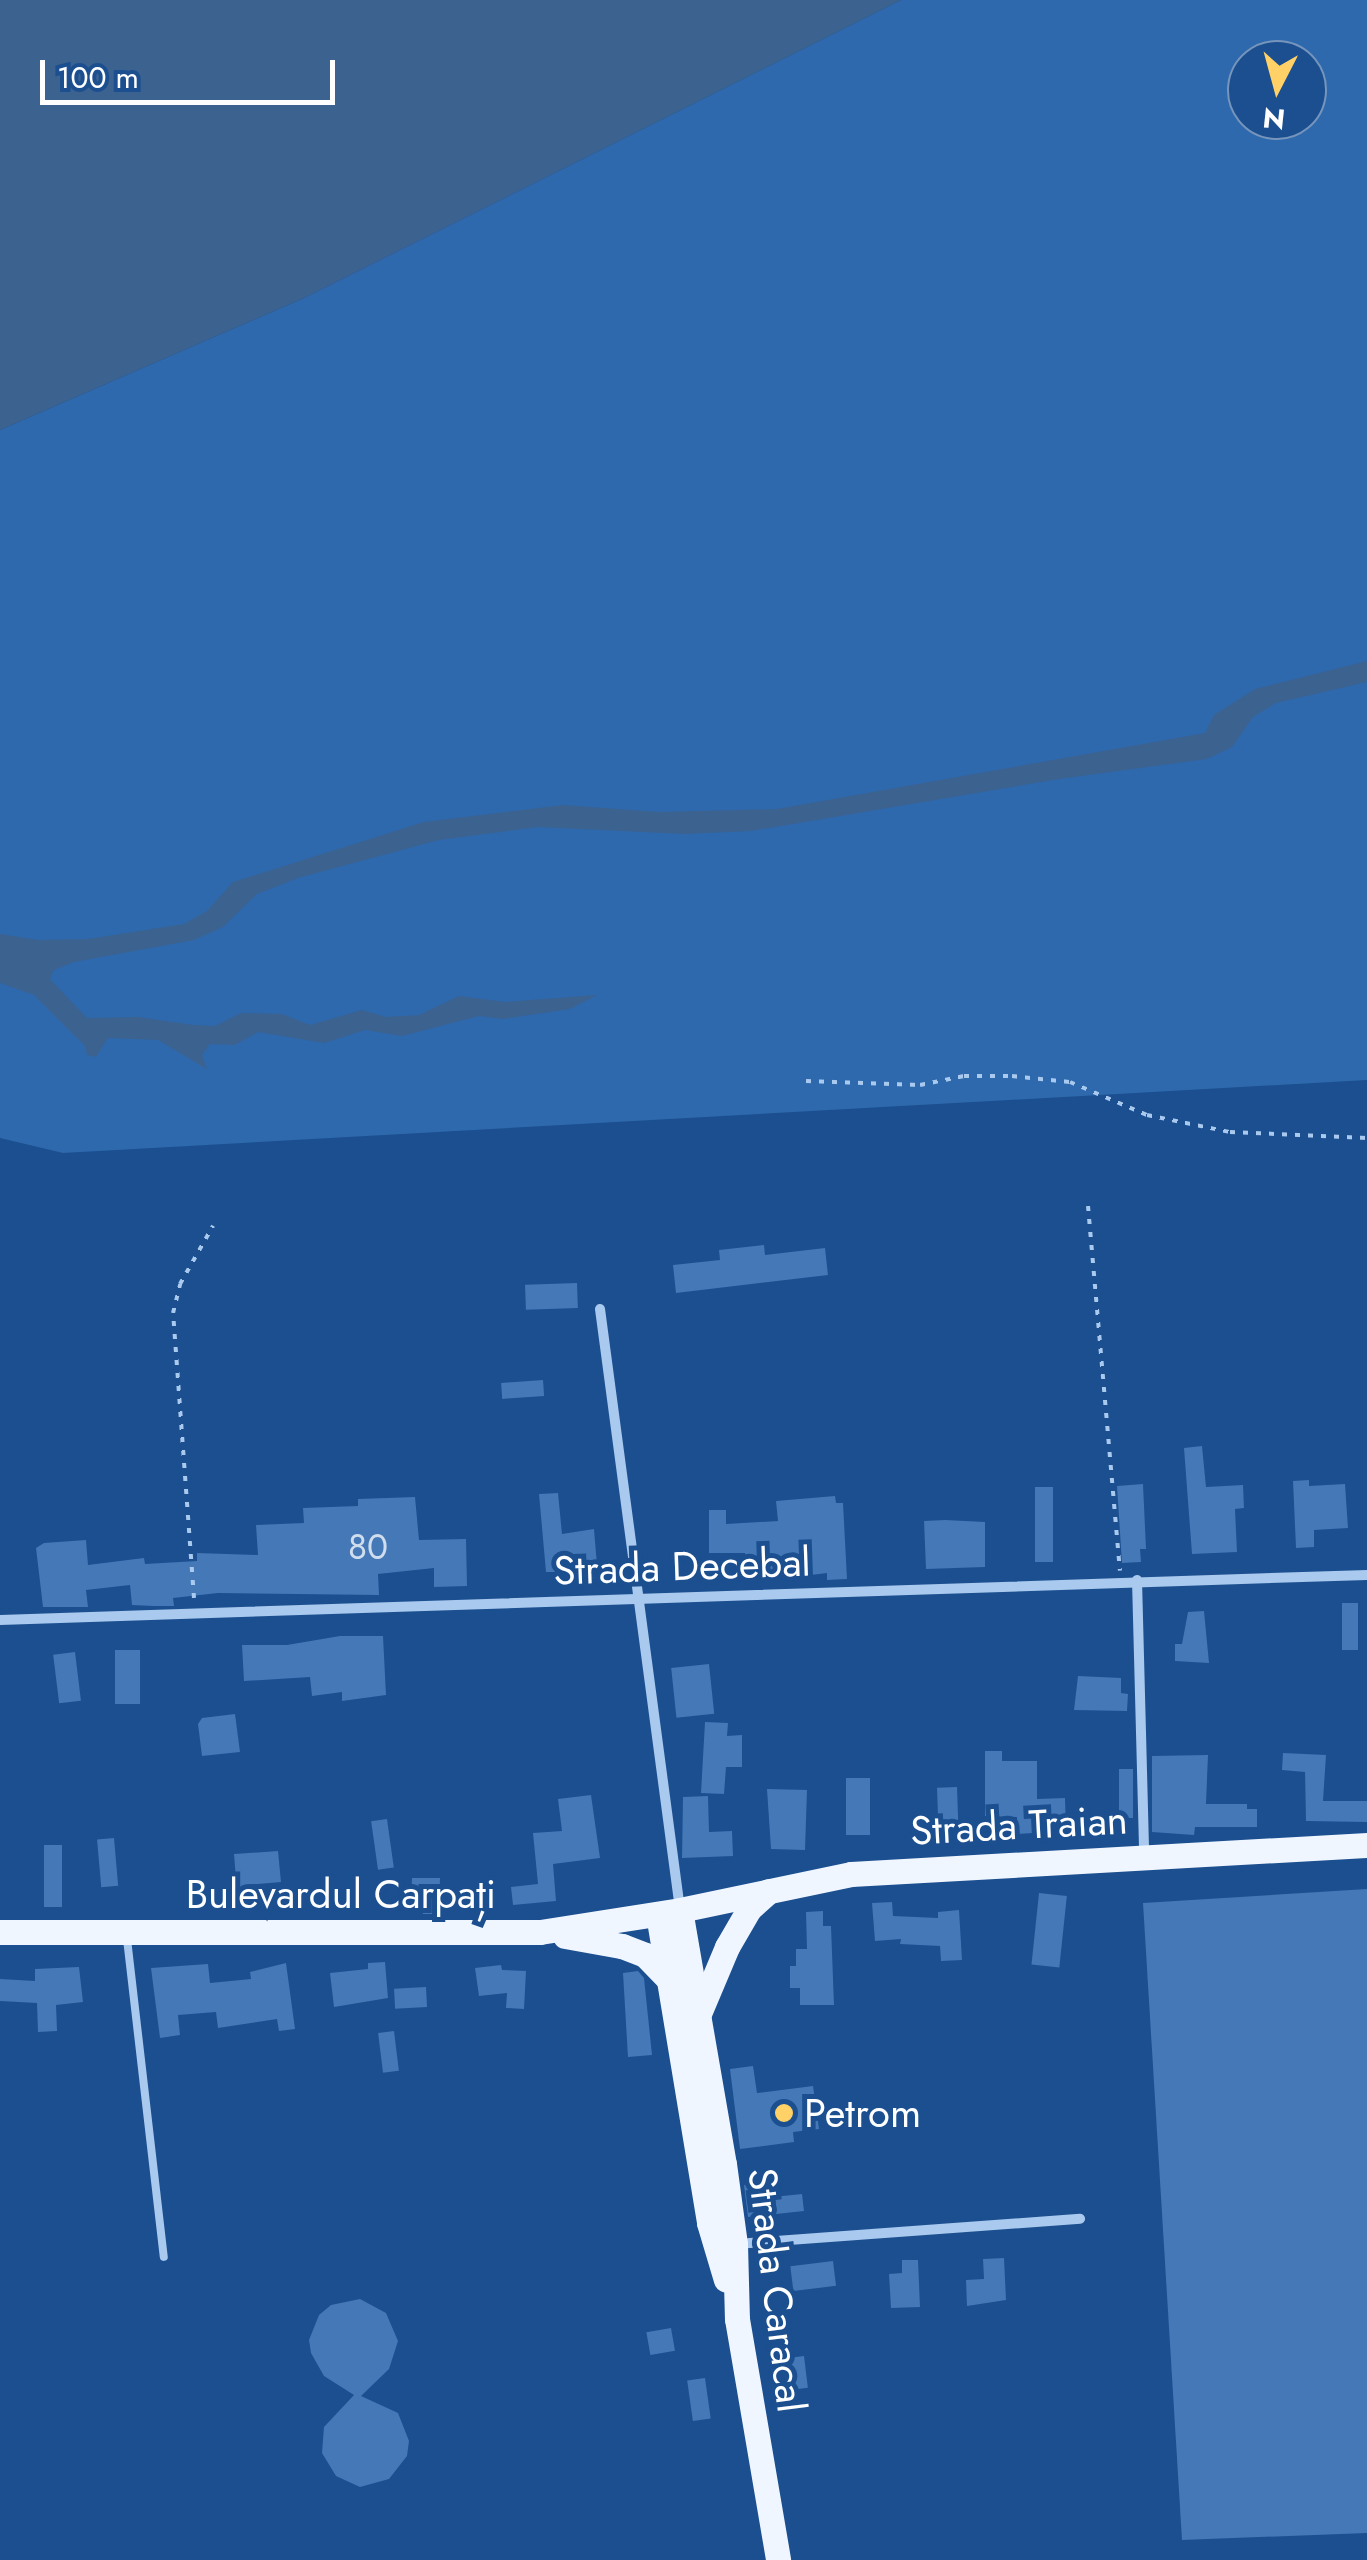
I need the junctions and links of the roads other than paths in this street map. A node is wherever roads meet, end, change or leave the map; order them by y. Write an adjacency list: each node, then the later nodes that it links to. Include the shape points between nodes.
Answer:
1 (600, 1309): 4 (street)
2 (1367, 1575): 3 (street, Strada Decebal)
3 (1138, 1580): 4 (street, Strada Decebal); 7 (street)
4 (636, 1597): 5 (street, Strada Decebal); 9 (street)
5 (0, 1620)
6 (1367, 1845): 7 (main road, Strada Traian)
7 (1144, 1856): 8 (main road, Strada Traian, via 894,1870)
8 (771, 1889): 9 (main road, Strada Traian); 14 (main road, via 742,1920)
9 (669, 1912): 12 (main road, Bulevardul Carpați); 13 (main road); 14 (main road, Strada Caracal)
10 (126, 1930): 11 (main road, Bulevardul Carpați); 12 (main road, Bulevardul Carpați); 19 (lane)
11 (0, 1932)
12 (540, 1932): 13 (main road, via 622,1946 645,1955)
13 (670, 1981): 14 (main road)
14 (687, 2018): 15 (main road); 16 (main road, Strada Caracal)
15 (696, 2146): 16 (lane); 20 (main road, via 709,2223)
16 (724, 2164): 18 (main road, Strada Caracal)
17 (1080, 2219): 18 (street)
18 (735, 2244): 20 (main road, Strada Caracal)
19 (164, 2257)
20 (737, 2318): 21 (main road, Strada Caracal)
21 (778, 2560)

